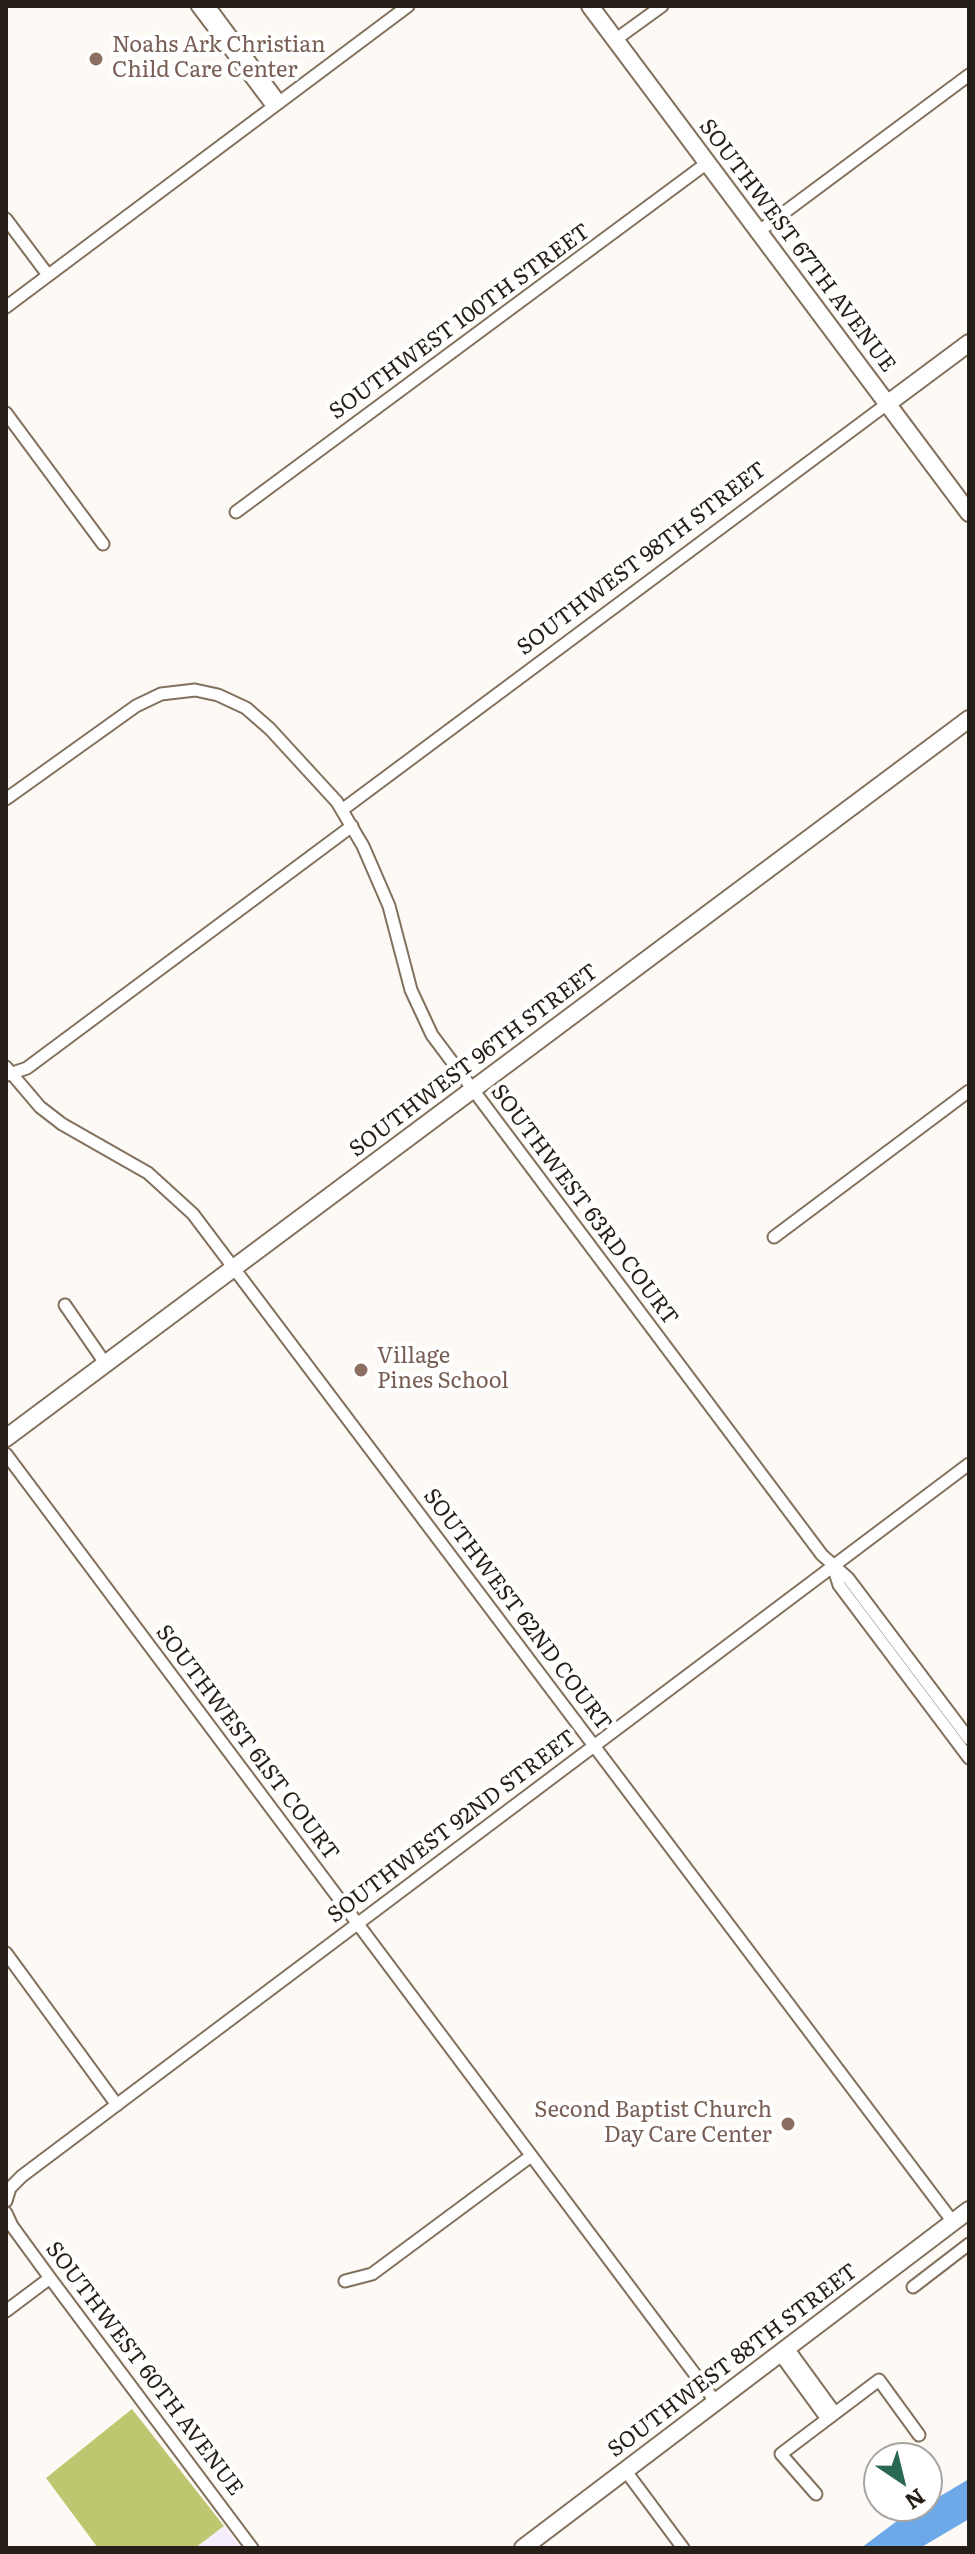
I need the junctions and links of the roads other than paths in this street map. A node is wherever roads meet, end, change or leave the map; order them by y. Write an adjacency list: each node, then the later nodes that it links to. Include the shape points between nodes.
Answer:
1 (197, 6): 8 (street)
2 (209, 6): 8 (street)
3 (408, 6): 8 (street)
4 (590, 6): 6 (street, SOUTHWEST 67TH AVENUE)
5 (662, 6): 6 (street)
6 (615, 40): 9 (street, SOUTHWEST 67TH AVENUE)
7 (969, 75): 11 (street)
8 (276, 105): 12 (street)
9 (707, 163): 11 (street, SOUTHWEST 67TH AVENUE); 17 (street, SOUTHWEST 100TH STREET)
10 (6, 219): 12 (street)
11 (758, 232): 15 (street, SOUTHWEST 67TH AVENUE)
12 (48, 275): 13 (street)
13 (6, 307)
14 (969, 343): 15 (street, SOUTHWEST 98TH STREET)
15 (887, 404): 18 (street, SOUTHWEST 67TH AVENUE); 22 (street, SOUTHWEST 98TH STREET)
16 (6, 413): 19 (street)
17 (236, 512)
18 (969, 513)
19 (103, 544)
20 (969, 719): 25 (street, SOUTHWEST 96TH STREET)
21 (6, 799): 22 (street, SOUTHWEST 63RD COURT, via 136,706 183,690 218,695 246,708)
22 (342, 810): 23 (street, SOUTHWEST 63RD COURT)
23 (352, 826): 24 (street, via 39,1059); 25 (street, SOUTHWEST 63RD COURT, via 389,906 421,1016)
24 (8, 1072): 28 (street, SOUTHWEST 62ND COURT, via 62,1124 158,1180 193,1214)
25 (473, 1089): 28 (street, SOUTHWEST 96TH STREET); 34 (street, SOUTHWEST 63RD COURT)
26 (969, 1091): 27 (street)
27 (774, 1237)
28 (234, 1268): 30 (street, SOUTHWEST 96TH STREET); 37 (street, SOUTHWEST 62ND COURT)
29 (65, 1305): 30 (street)
30 (105, 1363): 31 (street, SOUTHWEST 96TH STREET)
31 (6, 1438)
32 (6, 1454): 39 (street, SOUTHWEST 61ST COURT)
33 (969, 1464): 34 (street, SOUTHWEST 92ND STREET)
34 (833, 1566): 35 (street, SOUTHWEST 63RD COURT, via 848,1578); 37 (street, SOUTHWEST 92ND STREET)
35 (906, 1666): 36 (street, SOUTHWEST 63RD COURT); 38 (street, SOUTHWEST 63RD COURT)
36 (969, 1739)
37 (594, 1745): 39 (street, SOUTHWEST 92ND STREET); 46 (street, SOUTHWEST 62ND COURT)
38 (969, 1758)
39 (357, 1924): 41 (street, SOUTHWEST 92ND STREET); 42 (street, SOUTHWEST 61ST COURT)
40 (6, 1953): 41 (street)
41 (117, 2105): 43 (street, SOUTHWEST 92ND STREET, via 15,2181)
42 (531, 2156): 49 (street, via 372,2274); 53 (street, SOUTHWEST 61ST COURT)
43 (6, 2201)
44 (969, 2210): 46 (street, SOUTHWEST 88TH STREET)
45 (6, 2213): 48 (street, SOUTHWEST 60TH AVENUE)
46 (953, 2222): 52 (street, SOUTHWEST 88TH STREET)
47 (969, 2244): 50 (street)
48 (50, 2278): 51 (street); 58 (street, SOUTHWEST 60TH AVENUE)
49 (345, 2281)
50 (913, 2287)
51 (6, 2311)
52 (783, 2350): 53 (street, SOUTHWEST 88TH STREET); 54 (street)
53 (715, 2401): 56 (street, SOUTHWEST 88TH STREET)
54 (831, 2416): 55 (street, via 879,2380); 57 (street, via 781,2454)
55 (919, 2435)
56 (625, 2470): 59 (street, SOUTHWEST 88TH STREET); 60 (street)
57 (816, 2494)
58 (252, 2548)
59 (523, 2548)
60 (683, 2548)

